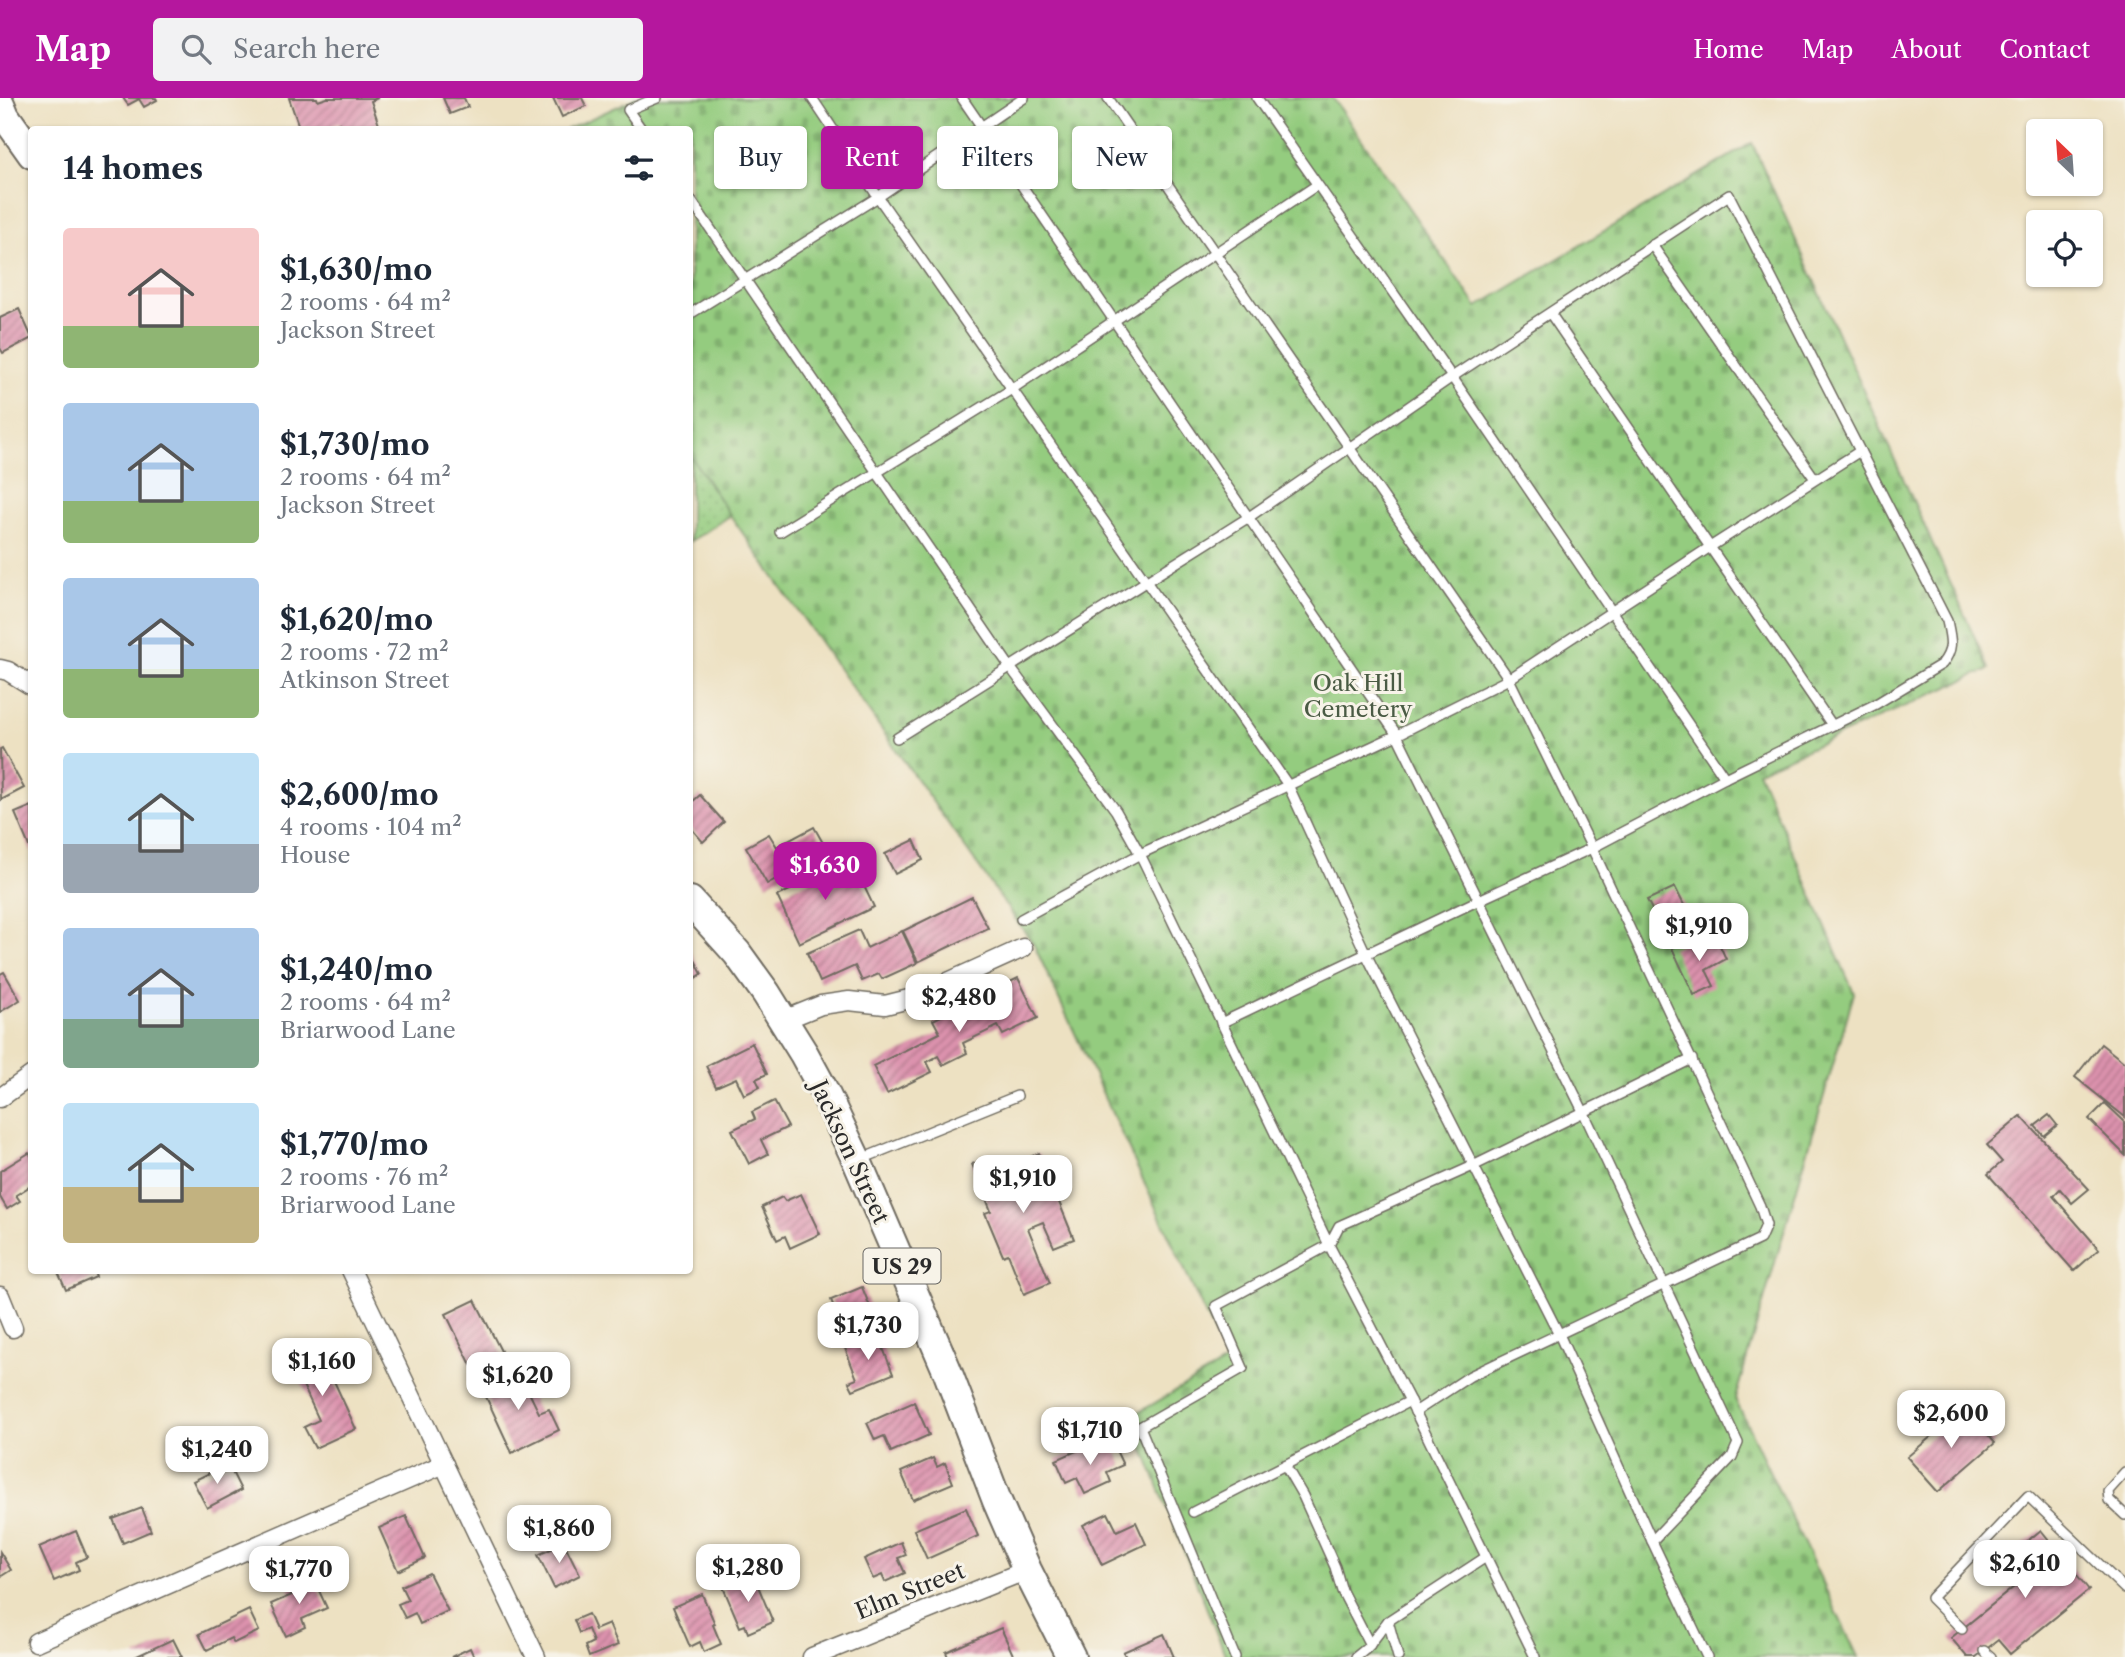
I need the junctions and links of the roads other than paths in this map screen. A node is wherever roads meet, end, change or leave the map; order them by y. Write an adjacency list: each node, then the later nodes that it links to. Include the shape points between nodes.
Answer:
1 (657, 98): 8 (lane, via 628,110)
2 (812, 98): 14 (lane)
3 (962, 98): 9 (lane)
4 (1024, 98): 9 (lane)
5 (1108, 98): 17 (lane)
6 (1256, 98): 12 (lane)
7 (0, 104): 10 (main road)
8 (639, 126)
9 (982, 126)
10 (28, 148)
11 (937, 157): 14 (lane)
12 (1317, 186): 17 (lane); 22 (lane)
13 (1025, 189): 21 (lane)
14 (878, 197): 18 (lane); 23 (lane)
15 (693, 203): 18 (lane)
16 (1652, 245): 20 (lane); 25 (lane, via 1729,195); 27 (lane)
17 (1216, 254): 21 (lane); 24 (lane)
18 (746, 281): 19 (lane); 26 (lane)
19 (693, 312)
20 (1550, 313): 22 (lane); 30 (lane)
21 (1115, 322): 23 (lane); 28 (lane)
22 (1452, 377): 24 (lane); 32 (lane)
23 (1013, 389): 26 (lane); 31 (lane)
24 (1351, 448): 28 (lane); 35 (lane)
25 (1860, 451): 27 (lane); 37 (lane, via 1947,621 1951,639 1942,664)
26 (876, 471): 29 (lane); 33 (lane)
27 (1815, 479): 30 (lane)
28 (1248, 517): 31 (lane); 38 (lane)
29 (780, 532)
30 (1710, 547): 32 (lane); 37 (lane)
31 (1146, 581): 33 (lane); 41 (lane)
32 (1612, 610): 35 (lane); 40 (lane)
33 (1010, 667): 39 (lane); 43 (lane, via 1116,811)
34 (0, 669): 36 (street)
35 (1509, 679): 38 (lane); 42 (lane)
36 (28, 684)
37 (1832, 725): 40 (lane)
38 (1398, 735): 41 (lane); 44 (lane)
39 (897, 738)
40 (1725, 778): 42 (lane)
41 (1288, 785): 43 (lane); 48 (lane)
42 (1592, 848): 44 (lane); 51 (lane)
43 (1140, 854): 46 (lane); 50 (lane)
44 (1479, 900): 48 (lane); 55 (lane)
45 (693, 904): 49 (main road, Jackson Street / US 29, via 737,953)
46 (1021, 919)
47 (1023, 948): 49 (street, via 913,998 885,1005 821,1005)
48 (1366, 954): 50 (lane); 57 (lane)
49 (784, 1020): 56 (main road, Jackson Street / US 29)
50 (1221, 1023): 58 (lane)
51 (1692, 1059): 55 (lane); 60 (lane, via 1766,1225 1760,1239)
52 (28, 1078): 54 (street)
53 (1017, 1096): 56 (lane)
54 (0, 1098)
55 (1583, 1111): 57 (lane); 60 (lane)
56 (857, 1161): 73 (main road, Jackson Street / US 29)
57 (1473, 1166): 58 (lane, via 1339,1226); 63 (lane)
58 (1329, 1245): 64 (lane); 82 (lane, via 1216,1306 1243,1368 1140,1427)
59 (353, 1274): 66 (street)
60 (1662, 1284): 63 (lane); 71 (lane, via 1738,1443 1732,1457)
61 (0, 1296): 62 (street)
62 (13, 1328)
63 (1558, 1332): 65 (lane, via 1470,1376); 71 (lane)
64 (1410, 1401): 65 (lane); 67 (lane)
65 (1415, 1412): 72 (lane)
66 (444, 1464): 77 (street); 79 (street)
67 (1285, 1465): 69 (lane); 78 (lane)
68 (2125, 1472): 70 (lane, via 2108,1491 2109,1500)
69 (1193, 1512)
70 (2125, 1514)
71 (1652, 1541): 86 (lane)
72 (1486, 1557): 75 (lane); 85 (lane)
73 (1027, 1570): 80 (street, Elm Street); 81 (main road, Jackson Street / US 29)
74 (2125, 1590): 76 (lane, via 2028,1496 1931,1598)
75 (1388, 1621): 78 (lane); 84 (lane)
76 (1962, 1629)
77 (36, 1642)
78 (1370, 1645): 83 (lane)
79 (536, 1657)
80 (812, 1657)
81 (1071, 1657)
82 (1235, 1657)
83 (1356, 1657)
84 (1398, 1657)
85 (1535, 1657)
86 (1707, 1657)

